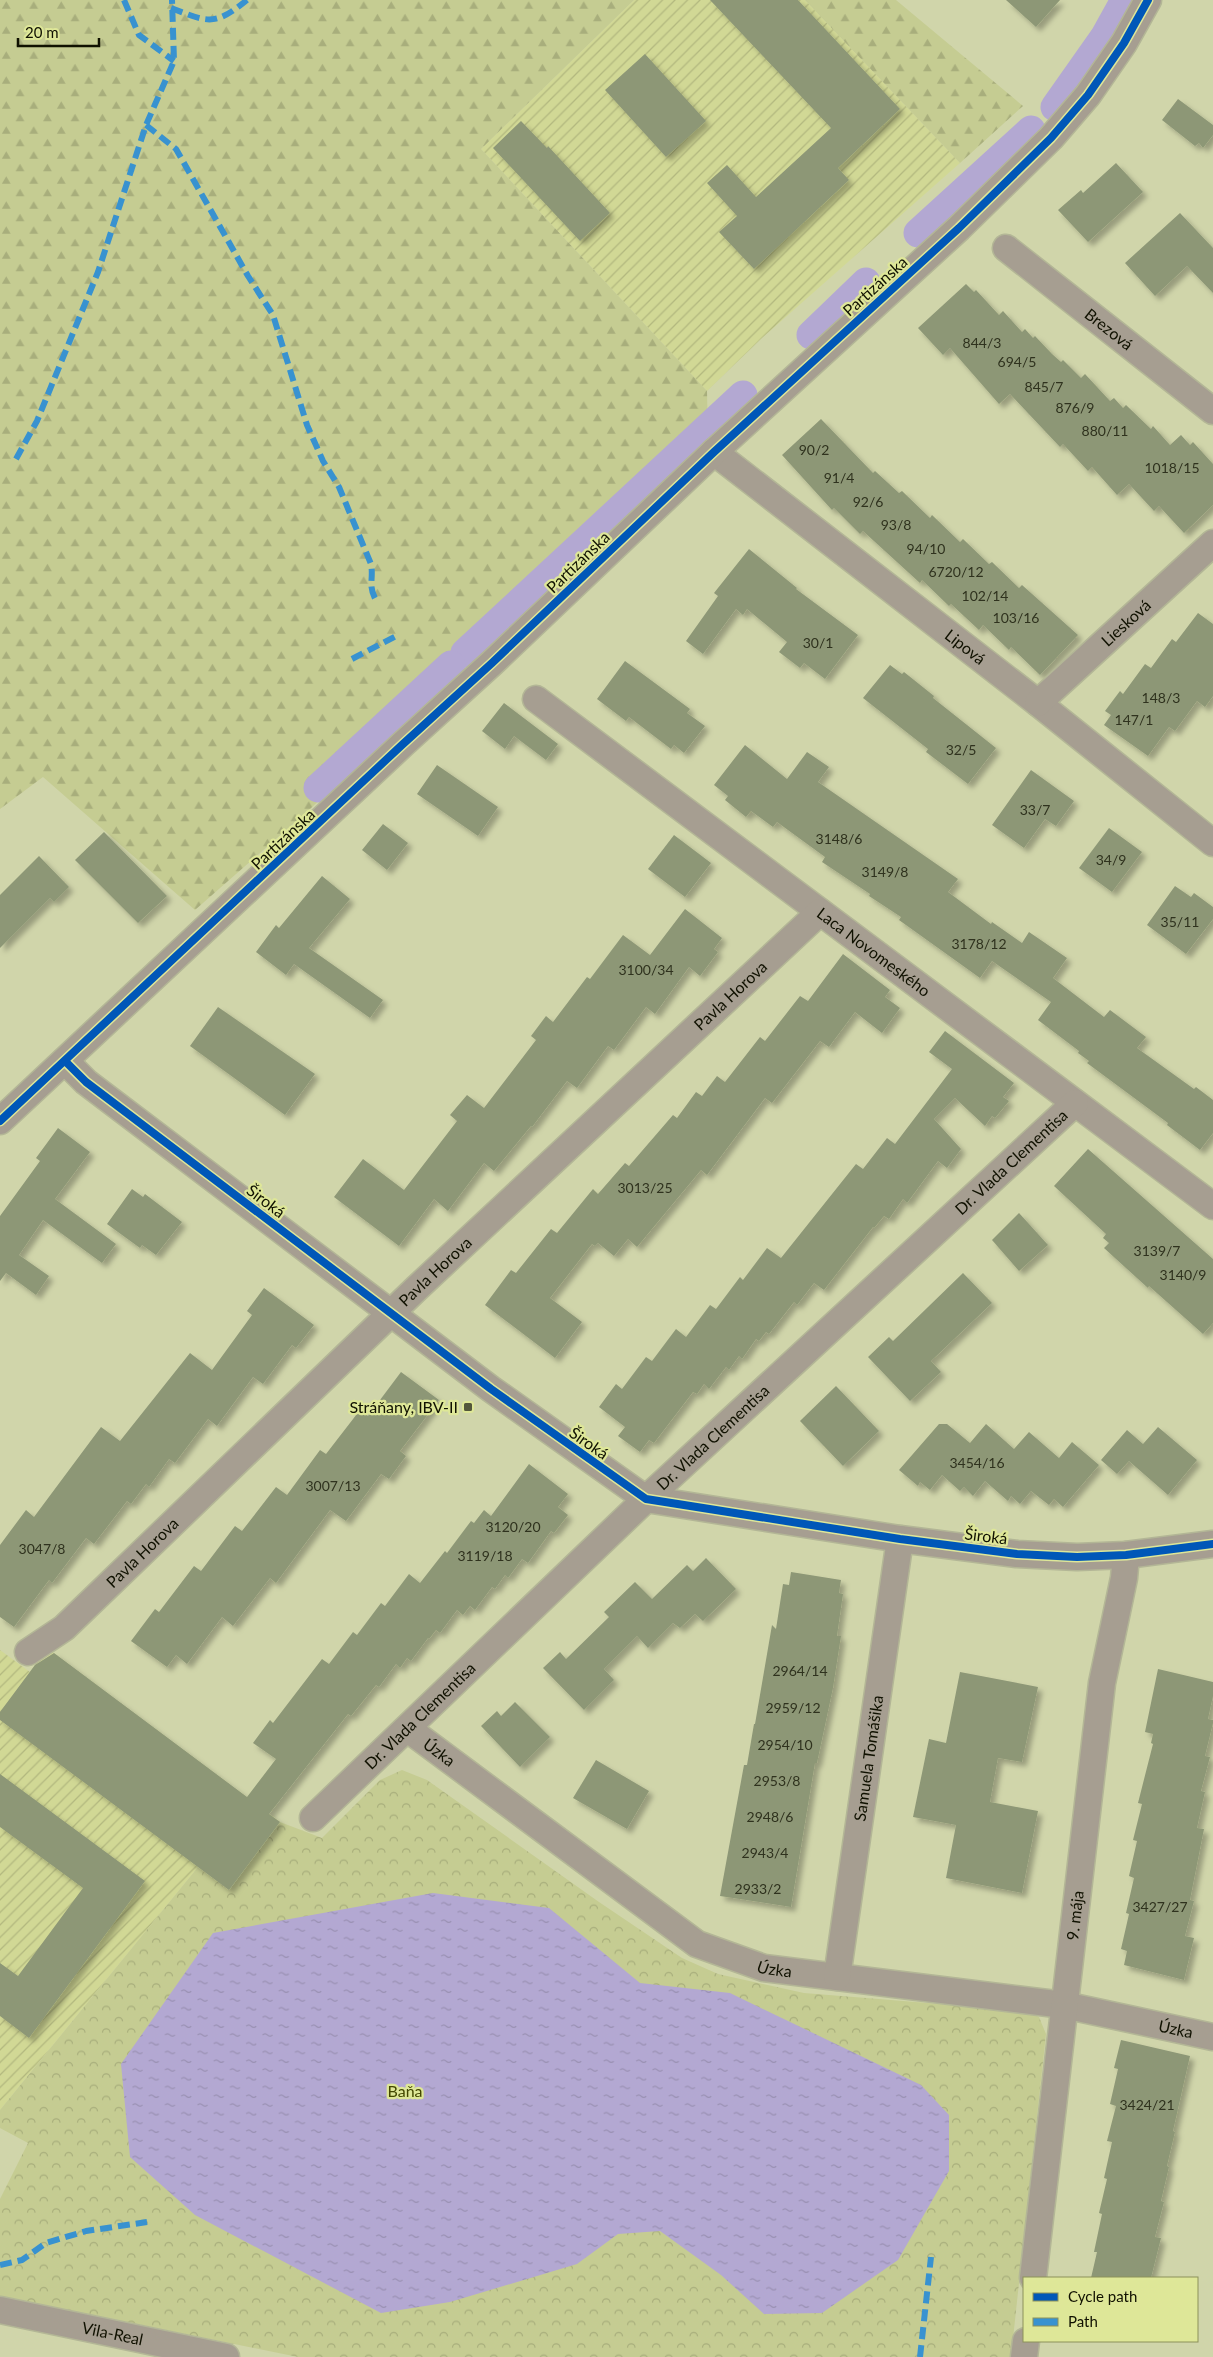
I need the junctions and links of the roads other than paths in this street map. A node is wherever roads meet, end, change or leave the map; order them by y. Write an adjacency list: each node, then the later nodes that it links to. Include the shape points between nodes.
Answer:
1 (1148, 0): 4 (street, Partizánska, via 1088,96 1051,138 959,228)
2 (1006, 248): 3 (street, Brezová)
3 (1213, 411)
4 (714, 452): 7 (street, Lipová); 10 (street, Partizánska)
5 (1213, 543): 7 (street, Liesková)
6 (536, 699): 9 (street, Laca Novomeského)
7 (1038, 703): 8 (street, Lipová)
8 (1213, 843)
9 (820, 912): 11 (street, Laca Novomeského); 14 (street, Pavla Horova)
10 (65, 1061): 12 (street, Partizánska); 14 (street, Široká, via 86,1082)
11 (1074, 1103): 13 (street, Laca Novomeského); 15 (street, Dr. Vlada Clementisa)
12 (0, 1121)
13 (1213, 1206)
14 (390, 1313): 15 (street, Široká, via 552,1434); 19 (street, Pavla Horova, via 64,1628)
15 (646, 1499): 16 (street, Široká); 20 (street, Dr. Vlada Clementisa)
16 (900, 1539): 18 (street, Široká, via 1017,1554); 22 (street, Samuela Tomášika)
17 (1213, 1544): 18 (street, Široká)
18 (1126, 1555): 23 (street, 9. mája, via 1102,1683)
19 (28, 1652)
20 (408, 1729): 21 (street, Dr. Vlada Clementisa); 22 (street, Úzka, via 697,1944 764,1968)
21 (314, 1818)
22 (837, 1976): 23 (street, Úzka)
23 (1064, 2004): 24 (street, Úzka); 25 (street, 9. mája)
24 (1213, 2037)
25 (1033, 2277)
26 (0, 2310): 28 (street, Vila-Real)
27 (1026, 2342): 29 (street)
28 (226, 2357)
29 (1024, 2357)

